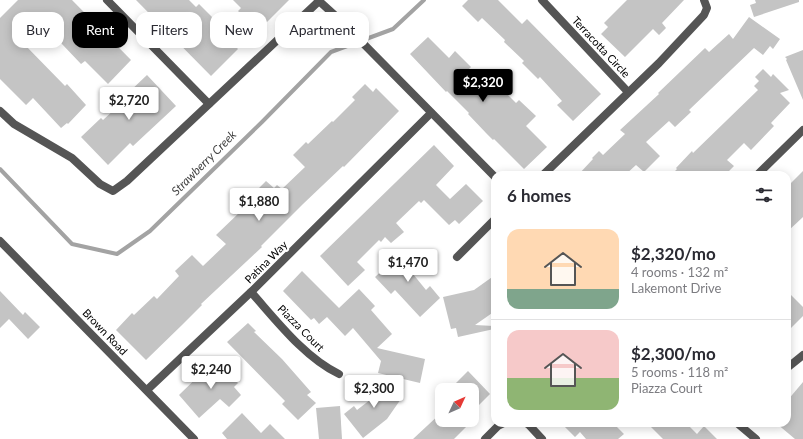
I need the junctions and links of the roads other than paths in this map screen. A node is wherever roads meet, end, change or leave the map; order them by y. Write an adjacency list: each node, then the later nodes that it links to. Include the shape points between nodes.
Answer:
1 (107, 0): 6 (street)
2 (319, 0): 6 (street); 8 (street)
3 (542, 0): 5 (street, Terracotta Circle)
4 (704, 0): 5 (street, Terracotta Circle, via 707,8 704,15)
5 (628, 92): 10 (street, Terracotta Circle)
6 (209, 104): 7 (street, via 127,181 113,190 100,184 72,158 14,124)
7 (0, 111)
8 (431, 113): 12 (street); 16 (street, Patina Way)
9 (803, 130): 11 (street)
10 (547, 171)
11 (761, 171)
12 (491, 173)
13 (491, 223): 15 (street)
14 (0, 241): 20 (street, Brown Road)
15 (457, 257)
16 (251, 292): 19 (street, Piazza Court, via 308,354); 20 (street, Patina Way)
17 (803, 355): 18 (street)
18 (791, 365)
19 (339, 374)
20 (147, 390): 24 (street, Brown Road)
21 (497, 427): 25 (street)
22 (530, 427): 26 (street)
23 (742, 427): 27 (street)
24 (194, 439)
25 (485, 439)
26 (542, 439)
27 (756, 439)

